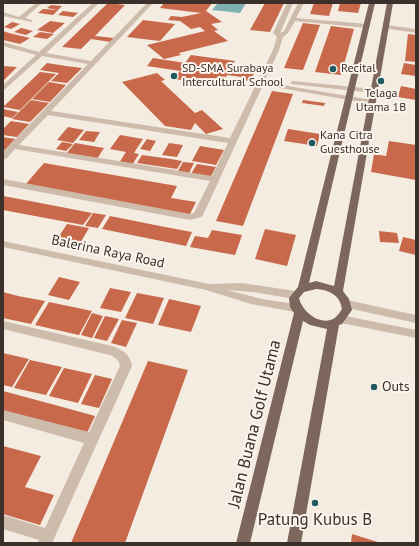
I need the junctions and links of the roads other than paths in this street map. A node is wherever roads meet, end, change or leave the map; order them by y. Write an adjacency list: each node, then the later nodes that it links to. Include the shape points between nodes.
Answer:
1 (39, 3): 10 (street)
2 (96, 3): 17 (street)
3 (150, 3): 18 (street)
4 (290, 3): 15 (street, via 276,33)
5 (300, 3): 9 (street)
6 (372, 3): 12 (main road)
7 (390, 3): 13 (main road)
8 (3, 14): 10 (street)
9 (293, 18): 12 (street); 15 (street, via 286,32)
10 (20, 19): 11 (street)
11 (30, 21)
12 (367, 26): 20 (main road)
13 (386, 27): 14 (street); 22 (main road)
14 (416, 31)
15 (280, 36): 19 (street)
16 (3, 44): 17 (street)
17 (40, 54): 18 (street); 21 (street)
18 (92, 63): 25 (street)
19 (260, 82): 20 (street); 23 (street); 26 (street)
20 (352, 88): 22 (street); 23 (main road)
21 (3, 89)
22 (374, 91): 24 (main road)
23 (349, 99): 24 (street); 33 (main road)
24 (372, 102): 34 (main road)
25 (45, 112): 26 (street); 27 (street)
26 (233, 141): 29 (street)
27 (14, 146): 28 (street); 29 (street)
28 (3, 157)
29 (214, 179): 30 (street, via 200,212 194,217)
30 (3, 182)
31 (3, 244): 32 (street, Balerina Raya Road)
32 (208, 287): 33 (street, Balerina Raya Road, via 228,285); 36 (street, Balerina Raya Road, via 229,296)
33 (299, 292): 34 (main road, via 316,285); 36 (main road, via 294,302)
34 (338, 292): 35 (main road)
35 (346, 304): 37 (street); 38 (main road, via 344,315)
36 (297, 311): 38 (main road, via 312,322 327,324); 45 (main road, Jalan Buana Golf Utama)
37 (416, 319)
38 (337, 320): 40 (street); 46 (main road)
39 (3, 325): 42 (street, via 112,351 121,354 125,359 126,366)
40 (416, 334)
41 (3, 415): 42 (street)
42 (92, 439): 44 (street)
43 (3, 522): 44 (street)
44 (47, 540)
45 (244, 543)
46 (294, 543)

